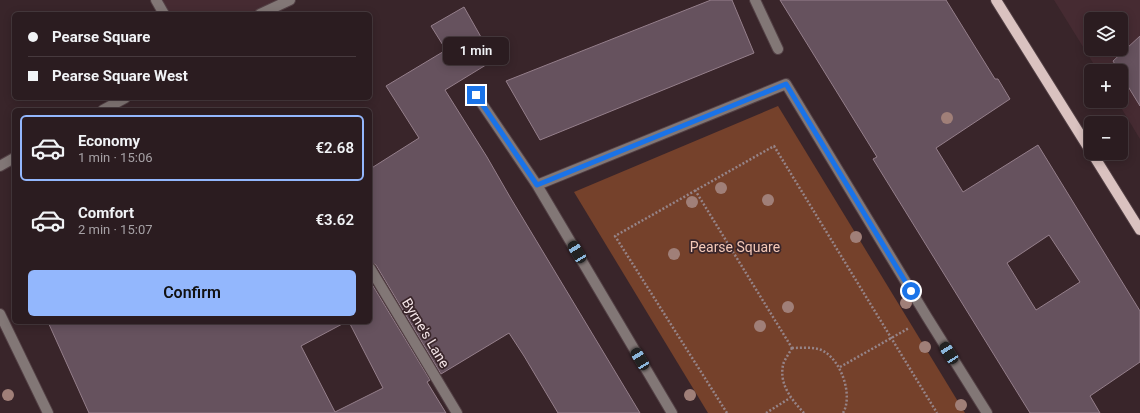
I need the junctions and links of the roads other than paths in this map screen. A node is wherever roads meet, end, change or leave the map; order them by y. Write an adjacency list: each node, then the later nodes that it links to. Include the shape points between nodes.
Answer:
1 (156, 0): 5 (street)
2 (290, 0): 6 (street)
3 (755, 0): 7 (street)
4 (996, 0): 11 (main road)
5 (163, 12)
6 (264, 12)
7 (778, 49)
8 (476, 95): 15 (street)
9 (121, 100): 10 (street)
10 (107, 108)
11 (1084, 141)
12 (12, 159): 14 (street)
13 (1096, 160): 16 (main road)
14 (0, 166)
15 (537, 185): 21 (street); 22 (street, via 786,84)
16 (1140, 230)
17 (372, 271): 20 (street, Byrne's Lane)
18 (0, 314): 19 (street)
19 (48, 413)
20 (457, 413)
21 (672, 413)
22 (987, 413)

